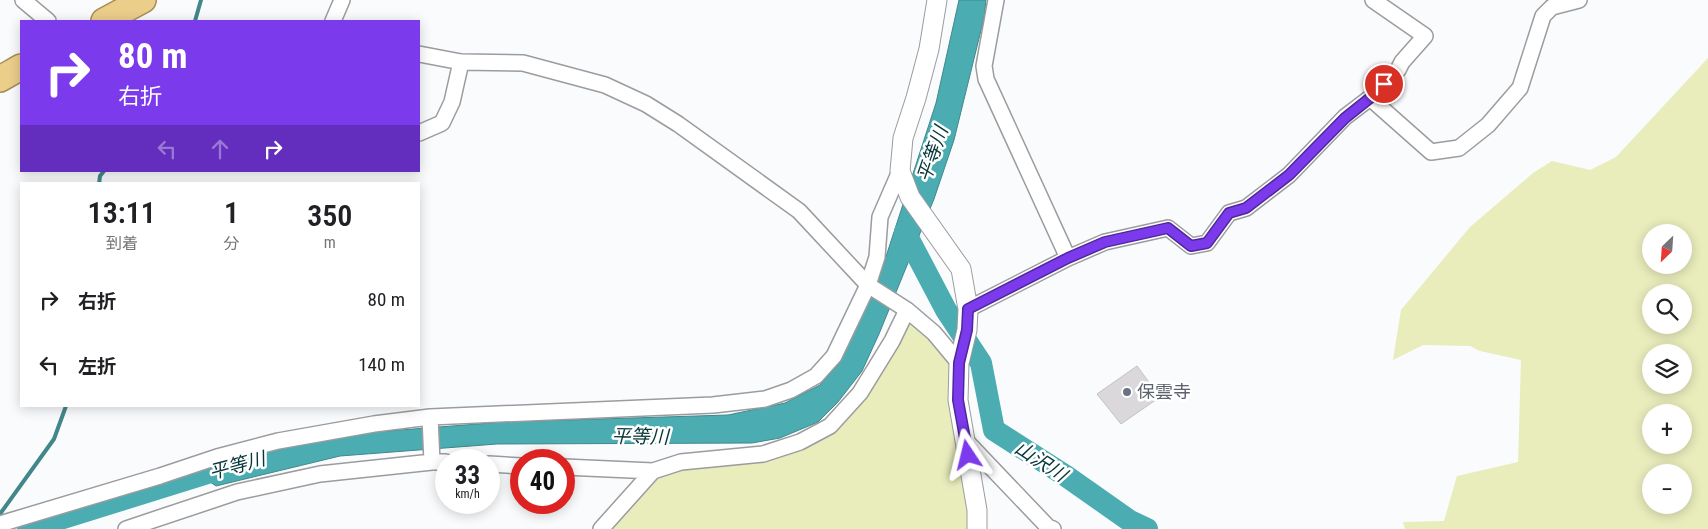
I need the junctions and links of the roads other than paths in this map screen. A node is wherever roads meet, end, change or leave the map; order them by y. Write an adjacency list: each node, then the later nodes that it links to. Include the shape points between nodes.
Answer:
1 (23, 0): 8 (street)
2 (143, 0): 9 (highway)
3 (342, 0): 10 (street)
4 (937, 0): 17 (street, via 929,49 903,138)
5 (996, 0): 18 (street, via 984,66 986,79)
6 (1373, 0): 15 (street, via 1425,36)
7 (1580, 0): 15 (street, via 1552,7 1542,16 1520,88 1488,125 1459,148 1431,152)
8 (47, 20)
9 (106, 20)
10 (333, 20)
11 (420, 54): 12 (street)
12 (460, 62): 16 (street, via 452,102 442,123); 19 (street, via 523,63 605,85 646,104 686,129 799,212)
13 (20, 68): 14 (highway)
14 (0, 79)
15 (1370, 98): 18 (street, via 1345,118 1289,175 1246,208 1229,213 1207,243 1191,246 1168,228 1105,242)
16 (420, 133)
17 (900, 171): 19 (street, via 880,217 877,256); 20 (street, via 910,197 961,269)
18 (1068, 258): 20 (street)
19 (868, 284): 21 (street); 23 (street, via 834,356 816,376 765,399 713,405)
20 (968, 309): 22 (street)
21 (907, 310): 22 (street); 28 (street, via 860,393 830,426 800,442 763,454 682,462)
22 (960, 359): 24 (street, via 958,400)
23 (430, 417): 25 (street); 29 (street, via 278,441)
24 (966, 441): 32 (street); 33 (street)
25 (436, 449)
26 (435, 462): 30 (street, via 320,474 238,492)
27 (575, 467): 28 (street)
28 (653, 471): 31 (street)
29 (0, 524)
30 (126, 529)
31 (601, 529)
32 (977, 529)
33 (1053, 529)

